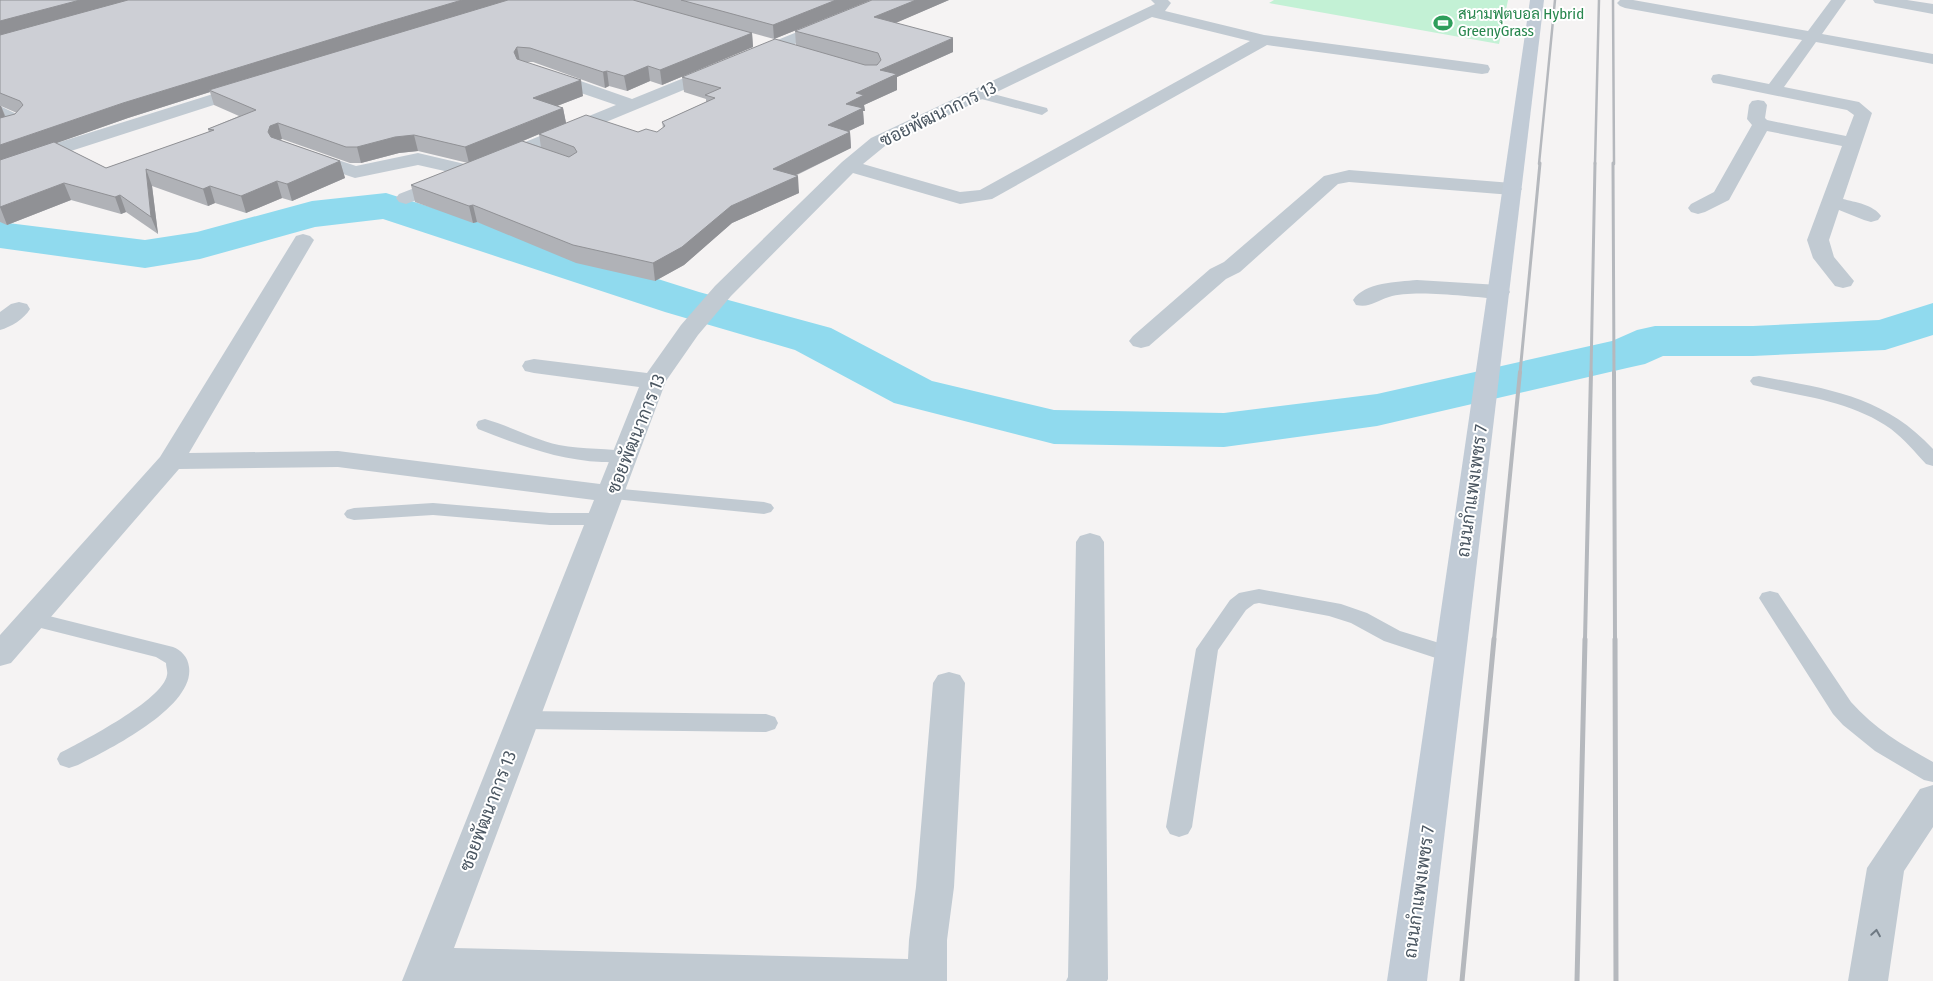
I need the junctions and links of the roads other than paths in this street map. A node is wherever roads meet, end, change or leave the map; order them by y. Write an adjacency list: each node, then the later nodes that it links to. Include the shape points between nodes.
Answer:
1 (889, 0): 11 (street)
2 (1537, 0): 35 (street, ถนนกำแพงเพชร 7)
3 (1839, 0): 8 (street)
4 (1880, 0): 7 (street)
5 (1156, 3): 10 (street); 19 (street, ซอยพัฒนาการ 13)
6 (1625, 3): 8 (street)
7 (1933, 9)
8 (1811, 38): 13 (street); 18 (street)
9 (747, 40): 11 (street)
10 (1264, 40): 14 (street); 32 (street, via 985,195 954,197)
11 (775, 47): 12 (street); 21 (street)
12 (801, 54)
13 (1933, 59)
14 (1482, 69)
15 (535, 71): 21 (street)
16 (1719, 79): 18 (street)
17 (266, 82): 33 (street)
18 (1773, 90): 28 (street, via 1860,109 1863,113)
19 (978, 94): 23 (lane); 32 (street, ซอยพัฒนาการ 13, via 878,142)
20 (1758, 104): 25 (street, via 1756,119)
21 (633, 105): 24 (street)
22 (0, 110): 27 (lane, via 20,121 15,126)
23 (1042, 111)
24 (595, 121): 26 (lane); 30 (street)
25 (1761, 124): 28 (street); 38 (street, via 1722,196)
26 (613, 127)
27 (0, 130)
28 (1852, 143): 37 (street)
29 (293, 150): 34 (street, via 355,172 418,159)
30 (526, 150): 31 (lane); 34 (street)
31 (544, 157)
32 (850, 166): 48 (street, ซอยพัฒนาการ 13, via 714,302 689,330)
33 (0, 171)
34 (471, 171): 36 (street)
35 (1512, 188): 42 (street, ถนนกำแพงเพชร 7); 46 (street, via 1348,176 1331,180)
36 (406, 198)
37 (1831, 202): 39 (street); 41 (street, via 1818,240 1824,258)
38 (1698, 208)
39 (1871, 216)
40 (303, 240): 53 (street)
41 (1843, 281)
42 (1499, 292): 43 (street, via 1417,287 1385,290); 61 (street, ถนนกำแพงเพชร 7)
43 (1364, 300)
44 (19, 309): 45 (street)
45 (0, 322)
46 (1141, 341)
47 (534, 366): 48 (street)
48 (654, 381): 51 (street, ซอยพัฒนาการ 13)
49 (1759, 381): 52 (lane, via 1865,407 1892,421)
50 (485, 425): 51 (lane, via 521,440 573,454)
51 (626, 457): 54 (street, ซอยพัฒนาการ 13)
52 (1933, 460)
53 (171, 461): 54 (street, via 338,459); 59 (street)
54 (606, 507): 55 (lane); 56 (lane, via 542,518 433,509); 63 (street, ซอยพัฒนาการ 13)
55 (764, 508)
56 (354, 514)
57 (1090, 542): 71 (street)
58 (1770, 598): 66 (lane, via 1854,723 1872,738)
59 (33, 619): 60 (street); 65 (lane, via 172,654 179,667 178,682 165,697 120,732)
60 (0, 655)
61 (1450, 655): 68 (lane, via 1392,636 1334,609 1259,596 1247,598 1238,605 1207,649); 72 (street, ถนนกำแพงเพชร 7)
62 (949, 683): 70 (street, via 935,887 928,940)
63 (524, 720): 64 (lane); 69 (street, ซอยพัฒนาการ 13)
64 (766, 724)
65 (69, 759)
66 (1933, 774)
67 (1933, 798): 73 (street, one-way to 67, via 1886,868)
68 (1179, 827)
69 (425, 973): 70 (street, via 894,975)
70 (935, 979)
71 (1086, 981)
72 (1407, 981)
73 (1868, 981)

